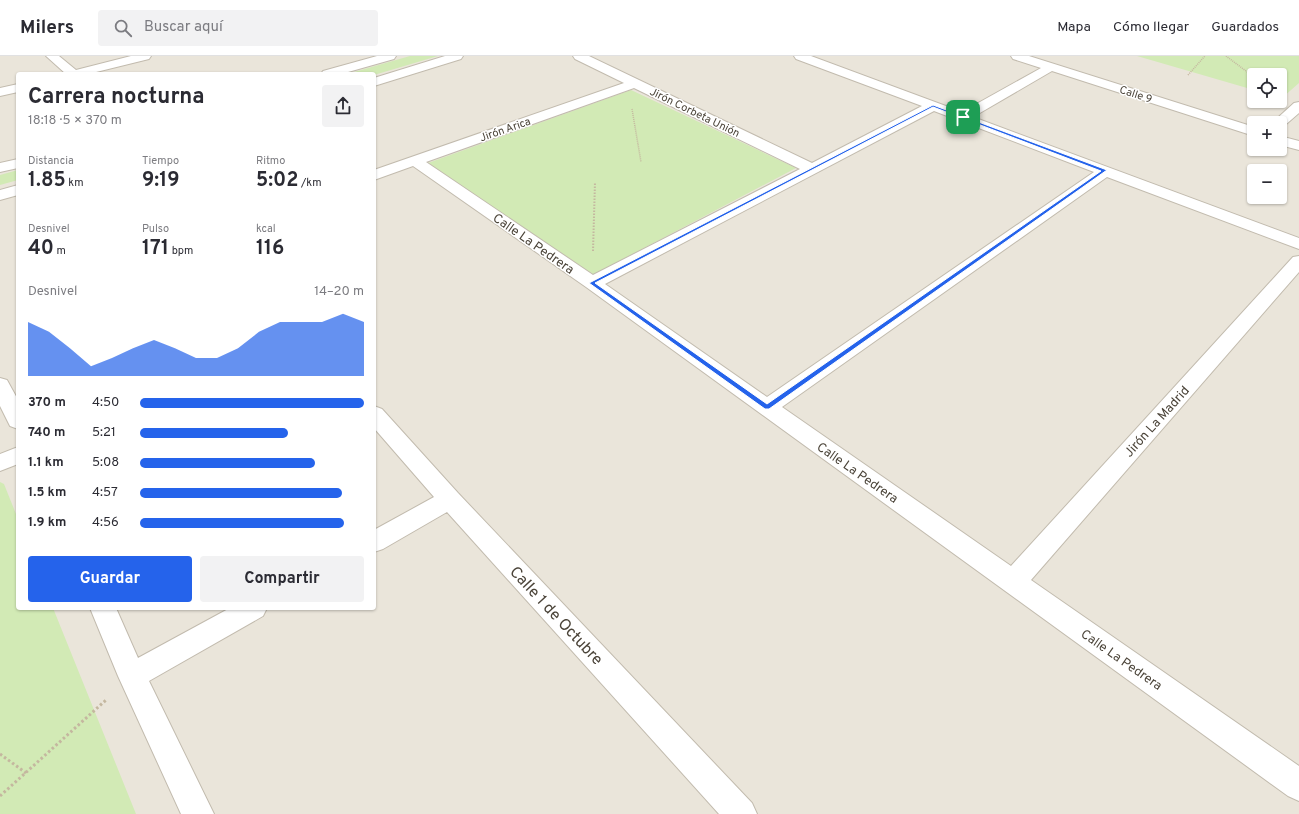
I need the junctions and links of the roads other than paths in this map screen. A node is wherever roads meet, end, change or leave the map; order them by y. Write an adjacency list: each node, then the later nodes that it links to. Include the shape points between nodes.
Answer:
1 (52, 56): 9 (street)
2 (145, 56): 10 (street)
3 (390, 56): 11 (street)
4 (457, 56): 12 (street)
5 (579, 56): 13 (street, Jirón Corbeta Unión)
6 (800, 56): 16 (street)
7 (1017, 56): 8 (street, Calle 9)
8 (1051, 67): 19 (street); 20 (street, Calle 9)
9 (72, 72)
10 (82, 72)
11 (334, 72)
12 (376, 81)
13 (635, 83): 23 (street, Jirón Arica); 26 (street, Jirón Corbeta Unión)
14 (16, 88): 15 (street)
15 (0, 92)
16 (933, 106): 19 (street); 26 (street)
17 (1299, 106): 18 (street)
18 (1287, 116)
19 (963, 117): 27 (street)
20 (1247, 130)
21 (1287, 142): 22 (street)
22 (1299, 146)
23 (415, 161): 28 (street, Jirón Arica); 33 (street, Calle La Pedrera)
24 (16, 164): 25 (street)
25 (0, 168)
26 (812, 169): 33 (street)
27 (1105, 170): 31 (street); 35 (street)
28 (376, 174)
29 (16, 191): 30 (street)
30 (0, 195)
31 (1299, 244)
32 (1299, 261): 42 (street, Jirón La Madrid)
33 (592, 283): 35 (street, Calle La Pedrera)
34 (0, 385): 37 (street)
35 (767, 407): 42 (street, Calle La Pedrera)
36 (376, 416): 40 (street, Calle 1 de Octubre)
37 (16, 417)
38 (16, 456): 39 (street)
39 (0, 463)
40 (450, 499): 41 (street); 48 (street, Calle 1 de Octubre)
41 (376, 541)
42 (1013, 582): 46 (street, Calle La Pedrera)
43 (104, 610): 45 (street)
44 (250, 610): 45 (street)
45 (132, 676): 47 (street)
46 (1299, 785)
47 (198, 814)
48 (741, 814)

